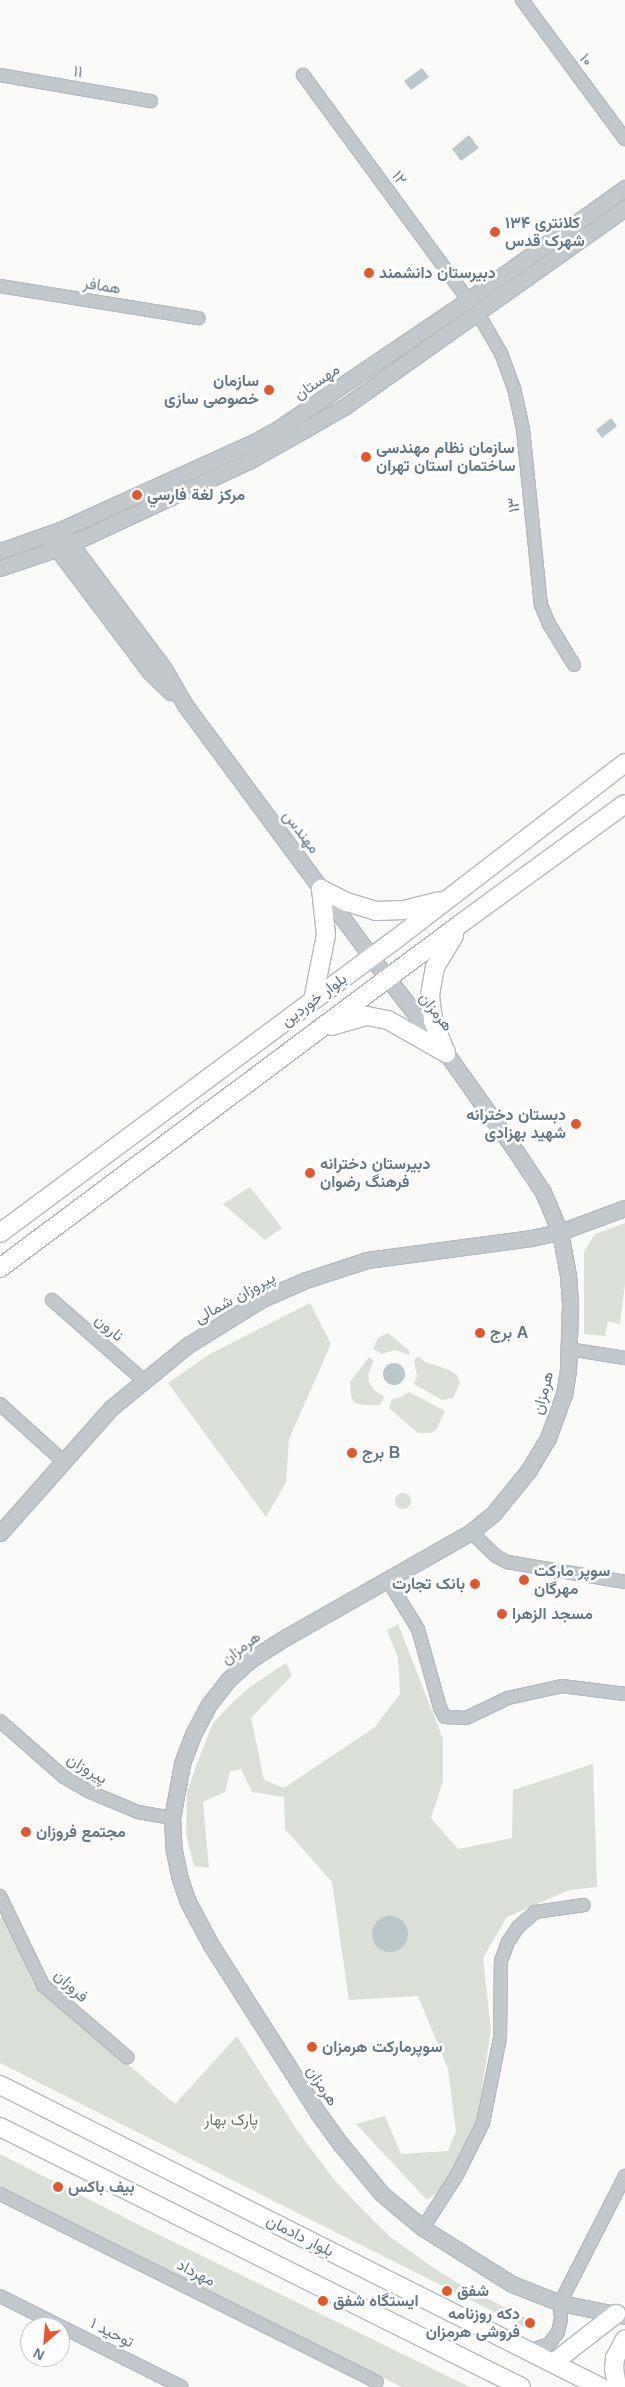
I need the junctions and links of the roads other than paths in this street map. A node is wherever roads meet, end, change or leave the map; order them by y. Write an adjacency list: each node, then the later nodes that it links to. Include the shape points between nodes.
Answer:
1 (522, 0): 5 (street, ۱۰)
2 (0, 75): 4 (street, ۱۱)
3 (303, 75): 9 (street, ۱۲)
4 (151, 102)
5 (625, 139)
6 (625, 188): 9 (street, مهستان)
7 (625, 208): 9 (street)
8 (0, 286): 10 (street, همافر)
9 (473, 306): 11 (street, مهستان); 12 (street); 17 (street, ۱۳, via 501,353 514,388 523,429 541,605)
10 (198, 318)
11 (344, 385): 12 (street); 13 (street, مهستان, via 256,441)
12 (354, 399): 14 (street, via 250,461)
13 (53, 532): 14 (street, مهندس); 15 (street, مهستان)
14 (64, 546): 16 (street); 20 (street, مهندس, via 163,667 185,705)
15 (0, 552)
16 (0, 568)
17 (574, 665)
18 (625, 764): 21 (main road, بلوار خوردین)
19 (625, 804): 22 (main road, بلوار خوردین)
20 (322, 889): 21 (main road, via 347,902 376,911 404,910); 23 (street, مهندس); 25 (main road, via 326,935)
21 (446, 900): 23 (main road, بلوار خوردین)
22 (463, 922): 24 (main road, بلوار خوردین); 27 (main road, via 443,951 431,978 430,1008)
23 (371, 956): 24 (street, مهندس); 25 (main road, بلوار خوردین)
24 (388, 979): 26 (main road, بلوار خوردین); 27 (street, هرمزان)
25 (313, 1000): 30 (main road, بلوار خوردین)
26 (316, 1031): 27 (main road, via 366,1016 398,1024); 31 (main road, بلوار خوردین)
27 (446, 1054): 29 (street, هرمزان, via 543,1192)
28 (625, 1208): 29 (street, پیروزان شمالی)
29 (560, 1232): 33 (street, هرمزان, via 569,1283); 35 (street, پیروزان شمالی, via 375,1259 340,1268 262,1299 234,1314)
30 (0, 1233)
31 (0, 1268)
32 (52, 1300): 35 (street, نارون)
33 (569, 1349): 34 (street); 38 (street, هرمزان, via 564,1394 548,1438 512,1493)
34 (625, 1358)
35 (143, 1380): 37 (street, پیروزان شمالی, via 111,1408)
36 (0, 1404): 37 (street)
37 (64, 1462): 39 (street, پیروزان شمالی)
38 (471, 1532): 40 (street, هرمزان); 41 (street, via 496,1556 508,1562)
39 (0, 1533)
40 (387, 1579): 42 (street, via 418,1629 445,1717 466,1718 508,1698 562,1686); 44 (street, هرمزان, via 286,1637 250,1660 228,1680 208,1706 194,1732 182,1764)
41 (625, 1582)
42 (625, 1694)
43 (0, 1721): 44 (street, پیروزان, via 64,1777 90,1792 138,1812)
44 (172, 1818): 52 (street, هرمزان, via 180,1879 211,1946 339,2142 382,2194)
45 (0, 1896): 47 (street, فروزان, via 43,1985)
46 (584, 1905): 52 (street, via 535,1912 518,1927 508,1942 501,1961 500,2038 483,2123 457,2175)
47 (127, 2057)
48 (0, 2085): 57 (main road, بلوار دادمان)
49 (0, 2127): 61 (main road)
50 (625, 2176): 54 (street)
51 (0, 2194): 59 (street, مهرداد)
52 (423, 2228): 54 (street, هرمزان, via 512,2284)
53 (0, 2296): 60 (street, توحید ۱)
54 (560, 2303): 55 (street, هرمزان); 57 (street, via 558,2332 549,2344)
55 (620, 2315): 58 (main road)
56 (625, 2340): 63 (main road, via 615,2358)
57 (528, 2351): 58 (main road, بلوار دادمان)
58 (554, 2364): 62 (main road, بلوار دادمان)
59 (377, 2382)
60 (182, 2387)
61 (521, 2387)
62 (600, 2387)
63 (617, 2387)

